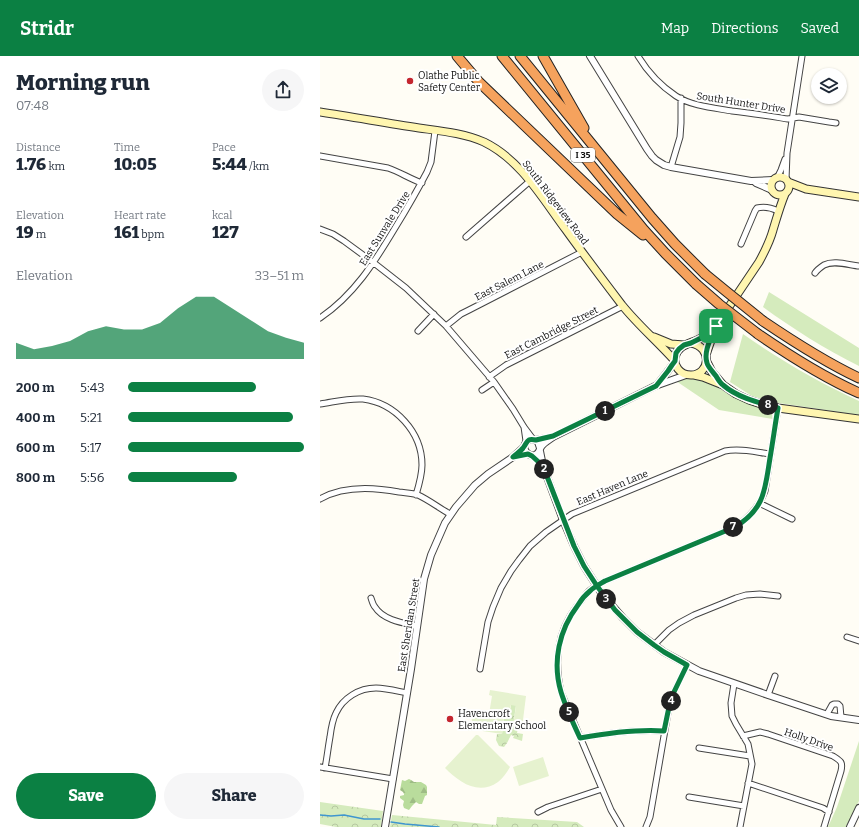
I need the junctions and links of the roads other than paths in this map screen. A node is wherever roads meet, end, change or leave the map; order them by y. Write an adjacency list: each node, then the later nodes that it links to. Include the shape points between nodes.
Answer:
1 (457, 56): 31 (highway, via 479,82 617,214)
2 (502, 56): 31 (highway, I 35)
3 (520, 56): 13 (highway, I 35)
4 (543, 56): 13 (highway)
5 (590, 56): 16 (street, via 647,149 656,160)
6 (638, 56): 8 (street, South Hunter Drive, via 658,81)
7 (802, 56): 10 (street)
8 (681, 98): 10 (street, South Hunter Drive, via 709,107); 16 (street, via 680,137)
9 (320, 112): 12 (main road, South Ridgeview Road)
10 (793, 118): 11 (street, South Hunter Drive); 14 (street)
11 (836, 123)
12 (435, 131): 18 (main road, South Ridgeview Road, via 469,137 495,148 508,157); 21 (street, East Sunvale Drive, via 431,162)
13 (598, 152): 48 (highway, I 35, bridge, via 652,218 705,274 790,340)
14 (787, 153): 17 (street); 20 (street)
15 (320, 156): 21 (street, via 388,168)
16 (671, 167): 19 (street)
17 (775, 179): 19 (street); 20 (main road, via 782,178); 23 (main road, via 771,185)
18 (530, 181): 28 (street); 30 (main road, South Ridgeview Road)
19 (751, 181): 23 (street)
20 (787, 181): 22 (main road); 24 (main road, via 789,187)
21 (422, 183): 32 (street, East Sunvale Drive)
22 (806, 189): 24 (main road); 25 (main road)
23 (773, 192): 24 (main road, via 780,195); 26 (main road)
24 (786, 193): 26 (main road)
25 (859, 197)
26 (778, 211): 29 (street, via 758,208); 39 (main road, via 766,250)
27 (320, 229): 32 (street, via 333,234)
28 (466, 237)
29 (741, 244)
30 (582, 252): 35 (main road, South Ridgeview Road); 38 (street, East Salem Lane, via 461,314)
31 (665, 254): 53 (highway, I 35, bridge, via 718,304 758,334 796,359)
32 (374, 263): 36 (street); 37 (street, East Sunvale Drive, via 351,292)
33 (859, 266): 34 (street, via 829,263)
34 (815, 273)
35 (623, 306): 41 (main road, South Ridgeview Road); 47 (street, East Cambridge Street)
36 (434, 314): 38 (street); 40 (street)
37 (320, 318)
38 (446, 326): 47 (street)
39 (716, 326): 42 (main road, via 703,337); 43 (main road)
40 (418, 331)
41 (650, 335): 42 (main road, South Ridgeview Road, via 671,344); 44 (main road, South Ridgeview Road)
42 (688, 344): 43 (main road, via 701,347); 44 (main road, via 679,349)
43 (706, 359): 46 (main road, via 702,370); 50 (main road, via 712,372)
44 (675, 360): 45 (main road, via 676,366); 51 (street)
45 (686, 375): 46 (main road); 51 (street)
46 (694, 375): 50 (main road)
47 (489, 377): 49 (street)
48 (859, 378)
49 (494, 382): 52 (street); 57 (street)
50 (723, 385): 55 (main road, via 748,400)
51 (656, 386): 58 (street)
52 (482, 390)
53 (859, 393)
54 (320, 404): 66 (street, via 347,400 373,401 400,416 413,433 421,453 421,475)
55 (778, 408): 56 (main road); 62 (street)
56 (859, 419)
57 (524, 427): 59 (street); 60 (street)
58 (553, 436): 59 (street); 61 (street)
59 (535, 439): 60 (street, via 528,440); 61 (street)
60 (525, 444): 63 (street, via 524,450); 64 (street, East Sheridan Street)
61 (540, 449): 63 (street, via 538,453); 65 (street)
62 (770, 454): 68 (street, via 765,491); 71 (street, East Haven Lane, via 734,449 725,451 572,514)
63 (530, 455): 64 (street, East Sheridan Street); 65 (street)
64 (513, 457): 69 (street, East Sheridan Street, via 475,485)
65 (543, 466): 71 (street)
66 (416, 495): 67 (street, via 366,488 340,491); 69 (street)
67 (320, 499)
68 (759, 503): 70 (street); 72 (street, via 755,510 735,527)
69 (450, 514): 75 (street, East Sheridan Street, via 428,564)
70 (792, 519)
71 (564, 520): 72 (street, via 584,566); 80 (street, East Haven Lane, via 530,546 504,581 488,622)
72 (597, 586): 78 (street, via 622,618); 90 (street, via 584,597 566,623 557,659 561,692)
73 (778, 596): 78 (street, via 760,594 736,598 679,623)
74 (371, 598): 75 (street, via 376,608 385,616)
75 (417, 626): 83 (street, East Sheridan Street)
76 (847, 637): 77 (street)
77 (859, 641)
78 (654, 645): 79 (street)
79 (687, 665): 82 (street); 88 (street, via 673,694)
80 (480, 669)
81 (775, 676): 84 (street)
82 (734, 684): 84 (street); 89 (street, via 731,711)
83 (407, 692): 93 (street, via 371,688 357,692 345,700 335,714); 94 (street, East Sheridan Street)
84 (768, 695): 85 (street)
85 (827, 714): 86 (street); 86 (street, via 832,705 838,704)
86 (841, 717): 87 (street)
87 (859, 720)
88 (664, 731): 90 (street, via 640,730); 104 (street, via 650,817)
89 (743, 736): 92 (street, via 748,744); 101 (street, Holly Drive, via 760,732 840,760 842,771)
90 (580, 738): 96 (street)
91 (699, 748): 92 (street)
92 (750, 756): 95 (street, via 752,764)
93 (323, 768): 94 (street)
94 (393, 779): 102 (street, East Sheridan Street)
95 (748, 783): 98 (street); 101 (street)
96 (602, 789): 100 (street); 103 (street)
97 (689, 797): 98 (street)
98 (744, 806): 105 (street)
99 (859, 808): 107 (street)
100 (538, 812)
101 (829, 812): 106 (street, Holly Drive)
102 (385, 827)
103 (621, 827)
104 (646, 827)
105 (740, 827)
106 (824, 827)
107 (850, 827)

